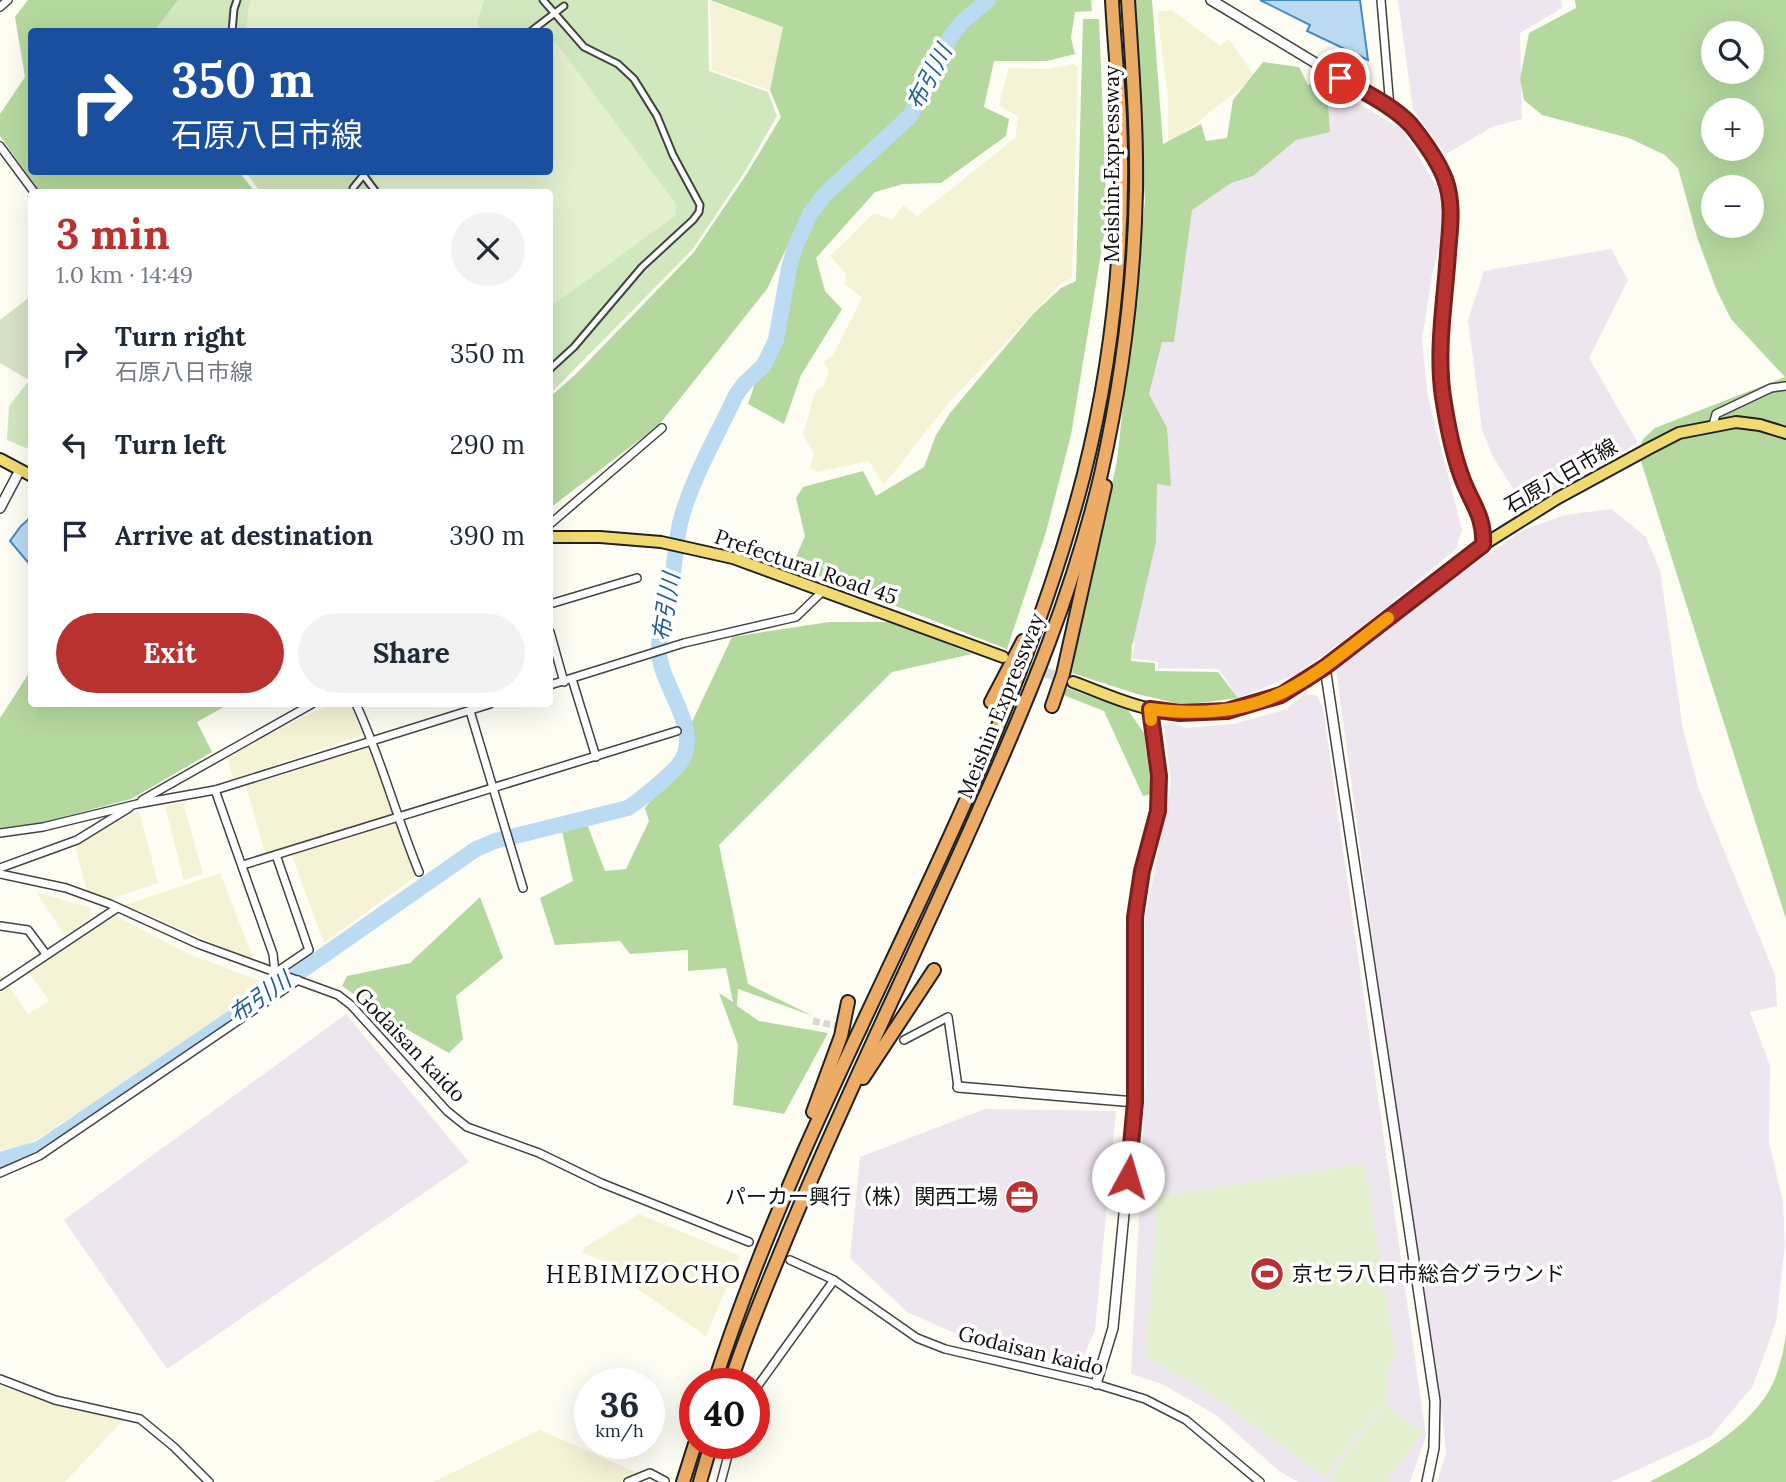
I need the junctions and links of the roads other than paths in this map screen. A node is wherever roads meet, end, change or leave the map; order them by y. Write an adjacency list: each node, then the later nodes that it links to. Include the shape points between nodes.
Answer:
1 (8, 0): 9 (street)
2 (237, 0): 11 (street)
3 (543, 0): 10 (street)
4 (1112, 0): 34 (highway, Meishin Expressway, via 1120,188 1111,319 1084,473)
5 (1128, 0): 18 (highway, Meishin Expressway, via 1136,188)
6 (1211, 0): 13 (street)
7 (1381, 0): 13 (street)
8 (564, 6): 10 (street)
9 (0, 8)
10 (554, 13): 12 (street); 19 (street, via 584,47 618,64 634,79 657,116 699,212 642,267)
11 (232, 28)
12 (535, 28)
13 (1390, 108): 30 (street, via 1410,125 1440,167 1450,199 1443,396 1462,478 1484,526)
14 (0, 146): 17 (street)
15 (364, 175): 16 (street)
16 (353, 188)
17 (32, 189)
18 (1128, 322): 42 (highway, via 1100,516); 73 (highway, Meishin Expressway, via 1100,477 1051,639 949,878)
19 (553, 366)
20 (1786, 386): 21 (street, via 1771,388 1716,414)
21 (1713, 425): 23 (main road, 石原八日市線, via 1736,422); 30 (main road, 石原八日市線, via 1679,433 1648,449)
22 (662, 428): 28 (street)
23 (1786, 433)
24 (0, 459): 25 (main road)
25 (20, 470): 26 (main road); 27 (street)
26 (28, 474)
27 (0, 508)
28 (553, 521)
29 (553, 537): 32 (main road, Prefectural Road 45, via 677,546 733,558)
30 (1483, 545): 37 (main road, 石原八日市線)
31 (637, 578): 33 (street)
32 (824, 590): 36 (main road, Prefectural Road 45); 38 (street, via 796,617 665,649)
33 (553, 603)
34 (1041, 615): 41 (highway, via 1026,633); 76 (highway, Meishin Expressway, via 935,873)
35 (553, 640): 38 (street)
36 (1003, 657)
37 (1325, 667): 46 (main road, 石原八日市線, via 1281,695 1227,711); 95 (street, via 1435,1401 1434,1448)
38 (568, 680): 40 (street); 50 (street)
39 (1073, 682): 46 (main road, 石原八日市線)
40 (553, 684)
41 (991, 702)
42 (1052, 706)
43 (307, 707): 53 (street)
44 (357, 707): 49 (street)
45 (481, 707): 47 (street)
46 (1150, 709): 72 (street, via 1159,776 1158,811 1135,917)
47 (470, 711): 49 (street); 51 (street)
48 (677, 732): 50 (street)
49 (372, 740): 52 (street); 54 (street)
50 (596, 757): 51 (street)
51 (495, 789): 54 (street); 61 (street)
52 (215, 790): 53 (street); 57 (street)
53 (137, 804): 55 (street); 58 (street, via 77,840)
54 (397, 817): 56 (street); 59 (street)
55 (0, 833)
56 (276, 855): 57 (street); 66 (street, via 309,950)
57 (243, 865): 66 (street)
58 (0, 868)
59 (419, 872)
60 (0, 874): 62 (street, Godaisan kaido, via 66,888)
61 (523, 888)
62 (117, 908): 64 (street); 66 (street, Godaisan kaido)
63 (2, 928): 64 (street, via 28,930)
64 (46, 954): 68 (street)
65 (934, 970): 73 (highway)
66 (279, 973): 67 (street, Godaisan kaido)
67 (296, 979): 75 (street, via 39,1156); 77 (street, Godaisan kaido, via 351,1005 467,1127)
68 (0, 986)
69 (848, 1002): 76 (highway, via 841,1036)
70 (904, 1040): 71 (street, via 948,1017)
71 (958, 1087): 72 (street)
72 (1135, 1102): 74 (street)
73 (825, 1143): 81 (highway, Meishin Expressway)
74 (1130, 1152): 84 (street, via 1113,1328)
75 (0, 1173)
76 (770, 1231): 80 (highway, Meishin Expressway)
77 (749, 1242)
78 (790, 1260): 79 (street, Godaisan kaido)
79 (834, 1280): 82 (street); 84 (street, Godaisan kaido, via 917,1338 971,1356)
80 (720, 1368)
81 (736, 1368)
82 (770, 1369)
83 (0, 1379): 89 (street, via 55,1400 140,1419)
84 (1096, 1384): 94 (street, Godaisan kaido, via 1145,1399 1186,1420)
85 (690, 1459): 91 (highway)
86 (706, 1459): 92 (highway)
87 (727, 1459): 93 (street)
88 (665, 1481): 90 (street, via 650,1473)
89 (209, 1482)
90 (628, 1482)
91 (683, 1482)
92 (699, 1482)
93 (721, 1482)
94 (1260, 1482)
95 (1427, 1482)

